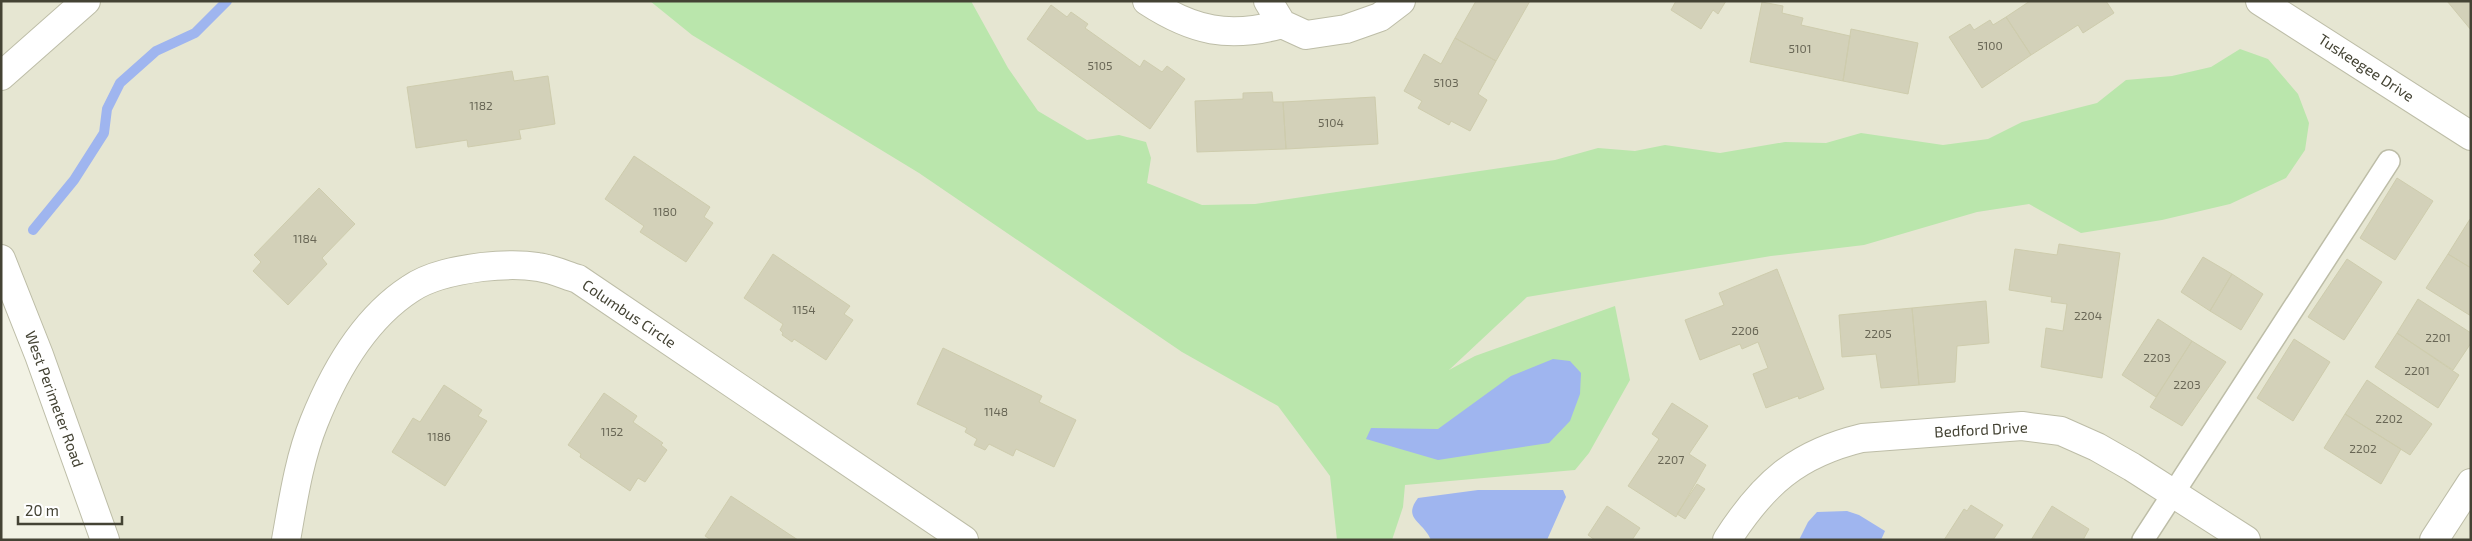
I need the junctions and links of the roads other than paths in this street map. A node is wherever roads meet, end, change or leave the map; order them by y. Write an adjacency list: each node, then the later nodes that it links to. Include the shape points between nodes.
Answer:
1 (86, 1): 6 (street)
2 (1147, 1): 5 (street, via 1183,21 1208,29 1254,32)
3 (1401, 1): 5 (street, via 1380,18 1346,29 1306,35)
4 (2260, 1): 7 (street, Tuskeegee Drive)
5 (1275, 12)
6 (1, 76)
7 (2471, 136)
8 (2389, 161): 11 (lane)
9 (1, 259): 12 (street, West Perimeter Road)
10 (2471, 483): 18 (street)
11 (2173, 493): 15 (street, Bedford Drive, via 2097,446 2061,431 2022,426 1862,438 1812,455 1777,477 1749,506); 16 (lane); 17 (street, Bedford Drive)
12 (105, 540)
13 (286, 540): 14 (street, Columbus Circle, via 313,423 351,350 376,316 411,288 440,276 504,265 539,267 578,280)
14 (964, 540)
15 (1727, 540)
16 (2143, 540)
17 (2246, 540)
18 (2434, 540)

